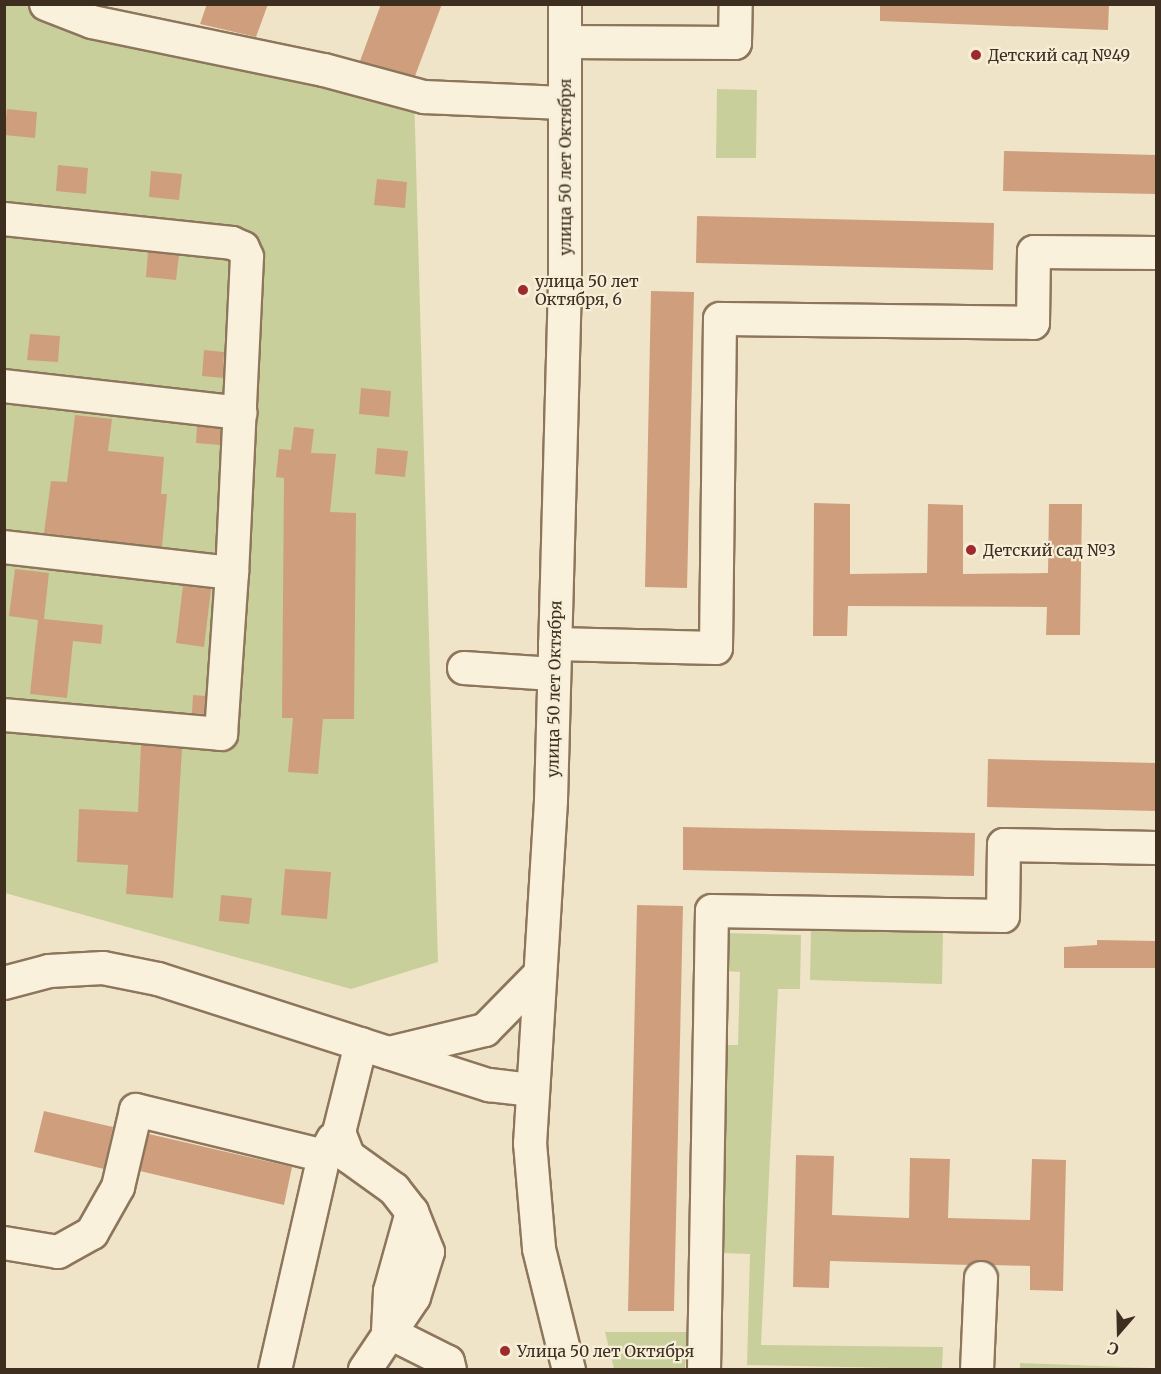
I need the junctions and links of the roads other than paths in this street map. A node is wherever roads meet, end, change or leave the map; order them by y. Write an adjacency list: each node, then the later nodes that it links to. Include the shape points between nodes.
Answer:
1 (46, 4): 5 (street, via 92,22 324,70 424,96)
2 (565, 4): 4 (street, улица 50 лет Октября)
3 (736, 4): 4 (street, via 735,43)
4 (565, 42): 5 (street, улица 50 лет Октября)
5 (563, 103): 12 (street, улица 50 лет Октября, via 565,283)
6 (4, 219): 9 (street, via 232,243 243,248 247,257)
7 (1156, 254): 12 (street, via 1034,252 1033,323 720,319 716,648)
8 (4, 386): 9 (street)
9 (240, 413): 11 (street)
10 (4, 548): 11 (street)
11 (232, 573): 15 (street, via 221,734)
12 (555, 644): 14 (street, улица 50 лет Октября)
13 (464, 668): 14 (street)
14 (554, 674): 17 (street, улица 50 лет Октября, via 551,801)
15 (4, 715)
16 (1156, 848): 29 (street, via 1004,845 1003,916 712,911)
17 (538, 976): 19 (street, via 485,1030); 20 (street, улица 50 лет Октября)
18 (4, 983): 19 (street, via 49,971 103,968 158,979)
19 (375, 1049): 20 (street, via 489,1085); 21 (street)
20 (531, 1090): 28 (street, улица 50 лет Октября, via 530,1143 539,1249)
21 (332, 1144): 22 (street, via 136,1110 118,1186 92,1233 58,1252); 24 (street, via 394,1189 412,1212 390,1291); 25 (street)
22 (4, 1243)
23 (981, 1278): 30 (street)
24 (388, 1332): 26 (street); 27 (street, via 448,1362)
25 (275, 1370)
26 (365, 1370)
27 (450, 1370)
28 (569, 1370)
29 (704, 1370)
30 (977, 1370)

